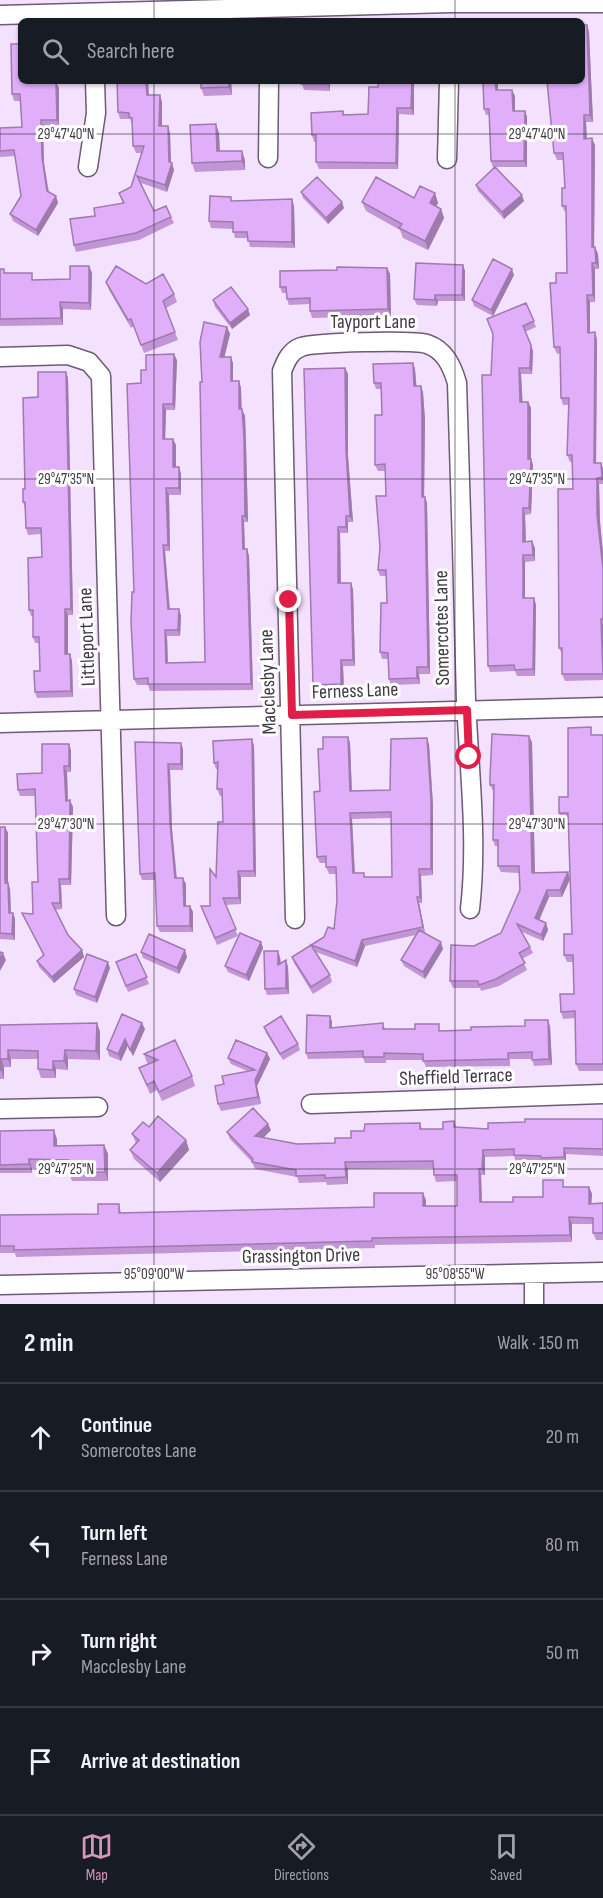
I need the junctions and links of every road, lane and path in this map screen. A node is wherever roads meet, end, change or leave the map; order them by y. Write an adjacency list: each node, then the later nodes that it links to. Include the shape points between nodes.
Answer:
1 (603, 3): 2 (street)
2 (450, 8): 3 (street)
3 (270, 10): 4 (street)
4 (94, 11): 5 (street)
5 (0, 15)
6 (95, 84): 11 (street, via 96,113)
7 (269, 84): 9 (street)
8 (449, 84): 10 (street)
9 (268, 158)
10 (447, 159)
11 (88, 166)
12 (0, 357): 18 (street, Littleport Lane, via 68,355 89,362 101,376)
13 (282, 371): 14 (street, Tayport Lane, via 288,356 301,347 426,344 444,354); 17 (street, Macclesby Lane)
14 (457, 383): 16 (street, Somercotes Lane)
15 (603, 707): 16 (street, Ferness Lane)
16 (467, 710): 17 (street, Ferness Lane); 20 (street, Somercotes Lane, via 472,838)
17 (292, 715): 18 (street, Ferness Lane); 22 (street, Macclesby Lane)
18 (113, 720): 19 (street, Ferness Lane); 21 (street, Littleport Lane)
19 (0, 723)
20 (470, 909)
21 (116, 916)
22 (295, 919)
23 (603, 1094): 24 (street, Sheffield Terrace)
24 (311, 1104)
25 (98, 1107): 26 (street)
26 (0, 1109)
27 (603, 1272): 28 (street, Grassington Drive)
28 (534, 1274): 29 (street, Grassington Drive); 30 (street)
29 (0, 1286)
30 (534, 1304)

